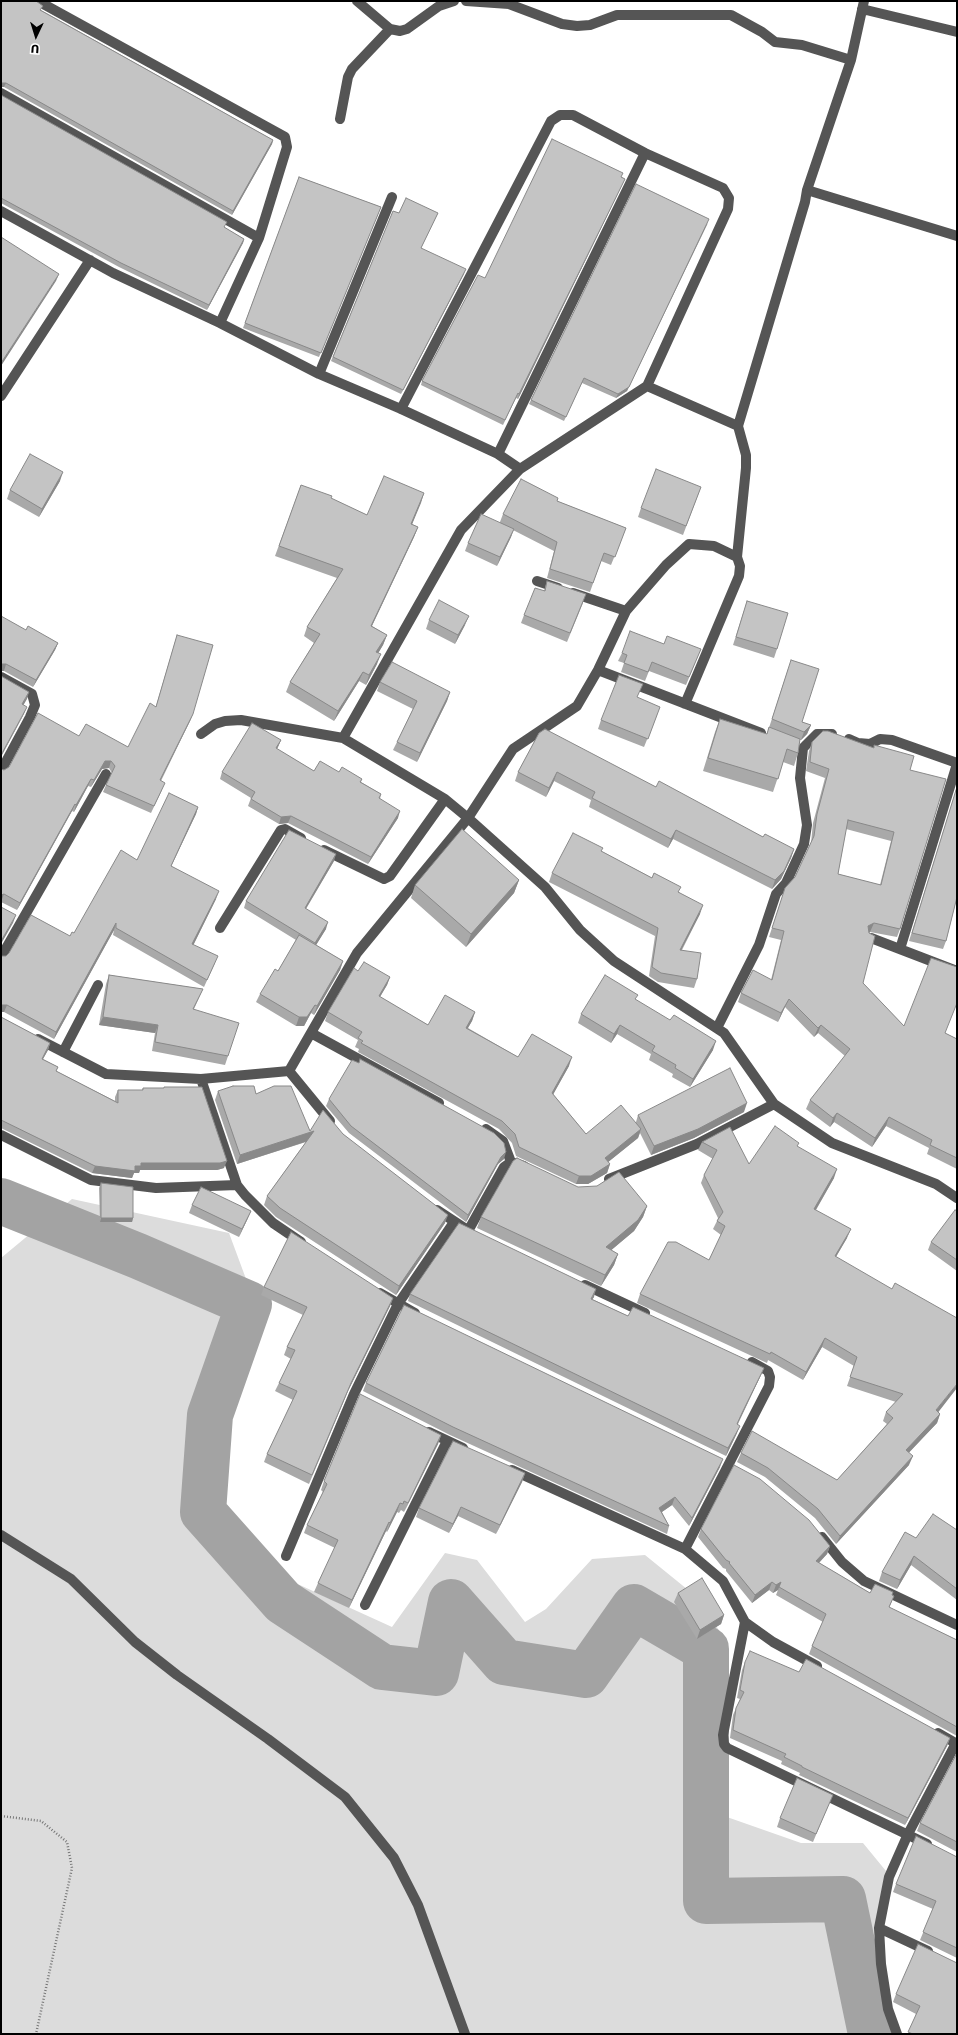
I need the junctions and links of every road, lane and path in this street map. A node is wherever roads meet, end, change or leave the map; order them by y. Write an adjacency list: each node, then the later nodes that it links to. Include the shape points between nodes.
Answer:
1 (38, 1): 16 (street, via 282,134 287,147)
2 (356, 1): 6 (street)
3 (454, 1): 6 (street, via 439,6 407,29)
4 (466, 1): 8 (street, via 509,4 562,24 577,26 590,25 616,15 731,14 775,42 802,45)
5 (863, 5): 7 (street); 8 (street)
6 (390, 29): 10 (street, via 352,69 348,77)
7 (957, 32)
8 (851, 60): 12 (street)
9 (1, 93): 16 (street)
10 (340, 119)
11 (645, 153): 20 (street, via 723,188 729,198 728,209); 22 (street, via 572,115 560,115 551,121); 24 (street)
12 (807, 190): 15 (street); 23 (street)
13 (392, 197): 19 (street)
14 (2, 214): 17 (street)
15 (957, 236)
16 (259, 238): 18 (street)
17 (90, 260): 18 (street); 21 (street)
18 (220, 323): 19 (street)
19 (319, 374): 22 (street)
20 (647, 386): 23 (street); 25 (street)
21 (1, 396)
22 (400, 409): 24 (street)
23 (738, 426): 26 (street, via 746,455 746,468)
24 (498, 454): 25 (street)
25 (520, 469): 34 (street, via 461,530)
26 (737, 557): 28 (street, via 714,546 689,544 666,565); 31 (street, via 740,566 739,576)
27 (537, 581): 28 (street)
28 (626, 611): 29 (street)
29 (598, 670): 31 (street); 39 (street, via 577,706 513,750)
30 (1, 677): 36 (street, via 32,694 35,705)
31 (685, 704): 33 (street)
32 (201, 734): 34 (street, via 215,724 241,720)
33 (773, 737)
34 (343, 738): 38 (street)
35 (957, 764): 44 (street); 48 (street, via 880,738 870,744 858,743 827,733 817,734 799,747 800,778 807,825 804,844 786,883 776,894 759,945)
36 (1, 771)
37 (106, 774): 41 (street)
38 (445, 799): 39 (street); 42 (street, via 390,876 384,879 285,829 282,830)
39 (468, 818): 48 (street, via 545,887 580,930 614,961); 50 (street, via 356,953)
40 (11, 914): 41 (street)
41 (22, 920): 45 (street)
42 (220, 928)
43 (871, 938): 44 (street)
44 (900, 949): 46 (street)
45 (1, 957)
46 (957, 971)
47 (98, 985): 51 (street)
48 (717, 1028): 54 (street, via 724,1032)
49 (28, 1033): 51 (street)
50 (311, 1033): 52 (street); 55 (street)
51 (63, 1052): 53 (street, via 106,1074)
52 (289, 1072): 53 (street); 57 (street)
53 (201, 1079): 62 (street)
54 (774, 1104): 61 (street, via 697,1144); 63 (street, via 832,1143 936,1184)
55 (446, 1107)
56 (478, 1125): 59 (street, via 503,1141)
57 (334, 1126)
58 (1, 1135): 62 (street, via 91,1180 156,1188)
59 (511, 1162): 60 (street); 65 (street, via 504,1167 472,1232)
60 (532, 1170)
61 (603, 1183)
62 (237, 1185): 66 (street, via 273,1223)
63 (957, 1198)
64 (430, 1204): 65 (street)
65 (454, 1222): 69 (street)
66 (312, 1249)
67 (575, 1280): 70 (street)
68 (371, 1287): 69 (street)
69 (398, 1304): 71 (street); 80 (street)
70 (654, 1317)
71 (426, 1318)
72 (740, 1357): 79 (street, via 768,1371 769,1386)
73 (418, 1426): 74 (street)
74 (447, 1441): 75 (street); 81 (street)
75 (476, 1454)
76 (504, 1467): 79 (street)
77 (815, 1528): 83 (street, via 842,1562 864,1581)
78 (1, 1535): 93 (street, via 71,1578 135,1642 345,1797 397,1864 418,1905)
79 (685, 1549): 82 (street, via 723,1581)
80 (286, 1556)
81 (365, 1605)
82 (745, 1622): 84 (street, via 773,1642); 88 (street, via 723,1735 727,1748)
83 (957, 1625)
84 (827, 1672)
85 (929, 1728): 86 (street)
86 (957, 1744): 88 (street)
87 (1, 1816): 92 (path, via 41,1821 67,1842 72,1868)
88 (908, 1834): 89 (street); 90 (street, via 890,1877)
89 (936, 1848)
90 (879, 1928): 91 (street); 94 (street, via 888,2009)
91 (936, 1955)
92 (36, 2034)
93 (465, 2034)
94 (898, 2034)

